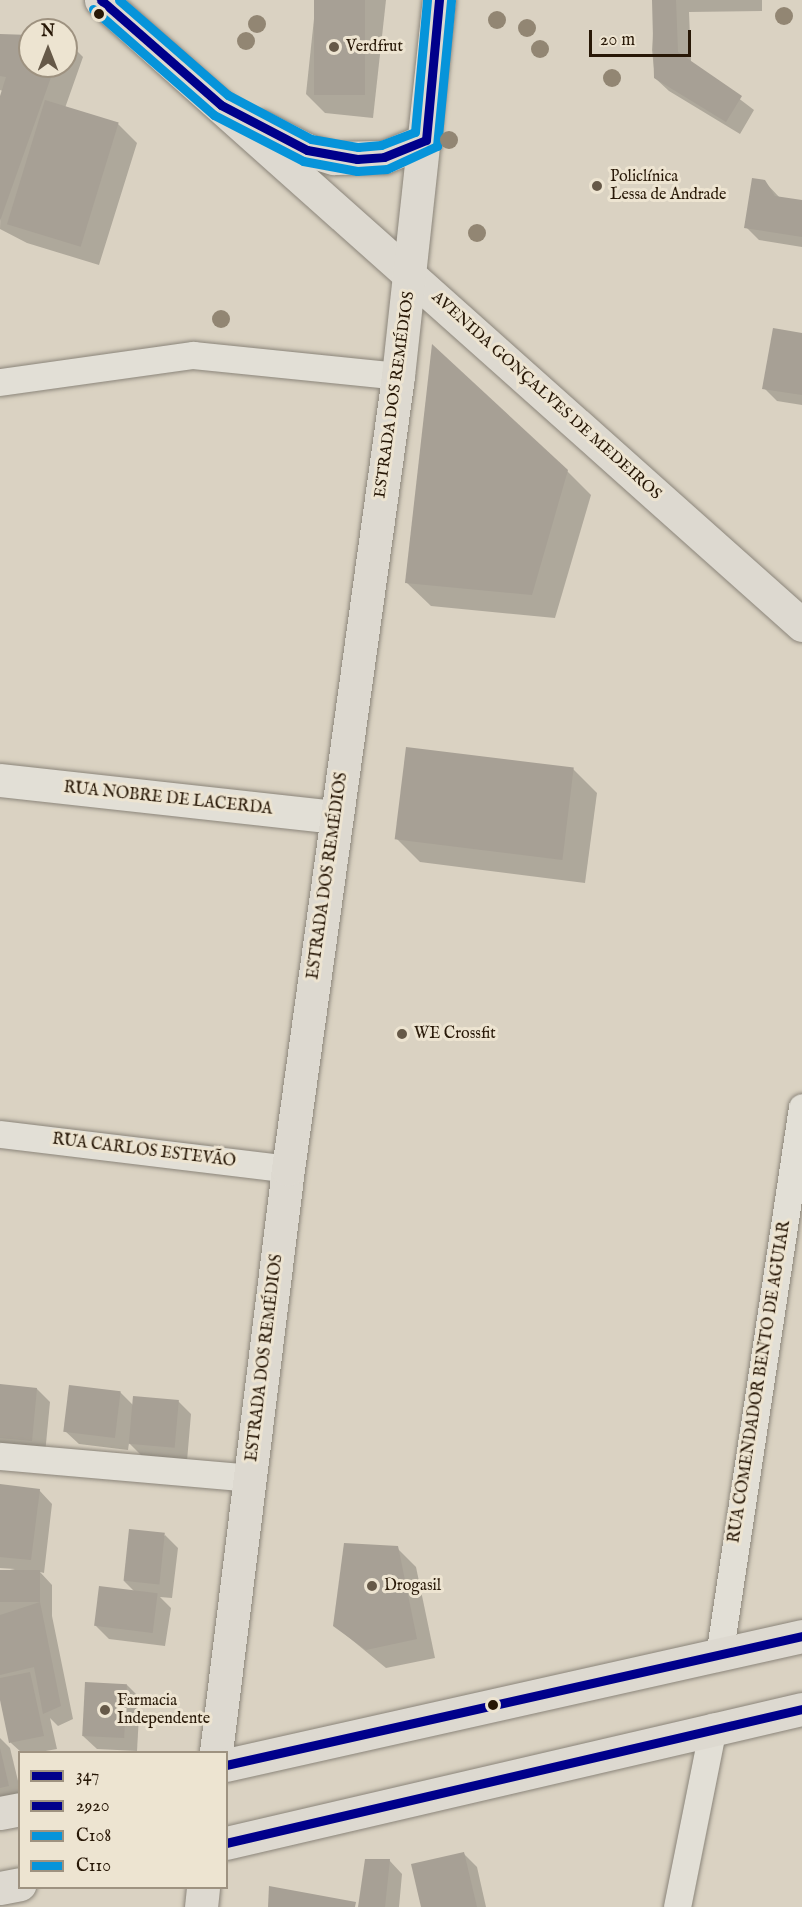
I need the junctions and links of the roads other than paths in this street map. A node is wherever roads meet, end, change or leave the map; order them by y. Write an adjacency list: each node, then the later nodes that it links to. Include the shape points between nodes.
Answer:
1 (101, 0): 3 (main road, AVENIDA GONÇALVES DE MEDEIROS)
2 (439, 0): 4 (main road, ESTRADA DOS REMÉDIOS)
3 (222, 105): 4 (main road, via 307,150 334,158 384,157); 5 (main road, AVENIDA GONÇALVES DE MEDEIROS, via 363,237)
4 (426, 140): 5 (main road, ESTRADA DOS REMÉDIOS)
5 (411, 276): 6 (main road, ESTRADA DOS REMÉDIOS); 8 (main road, AVENIDA GONÇALVES DE MEDEIROS)
6 (398, 376): 7 (street, via 194,355); 10 (main road, ESTRADA DOS REMÉDIOS)
7 (0, 382)
8 (802, 625)
9 (0, 780): 10 (street, RUA NOBRE DE LACERDA)
10 (336, 818): 13 (main road, ESTRADA DOS REMÉDIOS)
11 (802, 1107): 17 (street, RUA COMENDADOR BENTO DE AGUIAR)
12 (0, 1134): 13 (street, RUA CARLOS ESTEVÃO)
13 (288, 1169): 15 (main road, ESTRADA DOS REMÉDIOS)
14 (0, 1456): 15 (street)
15 (250, 1478): 20 (main road, ESTRADA DOS REMÉDIOS)
16 (802, 1636): 17 (main road)
17 (718, 1656): 21 (main road)
18 (802, 1709): 19 (main road)
19 (714, 1727): 24 (main road); 29 (street)
20 (216, 1751)
21 (228, 1765)
22 (18, 1809): 23 (main road)
23 (0, 1813)
24 (228, 1843)
25 (18, 1884): 26 (main road)
26 (0, 1888)
27 (203, 1889): 28 (main road)
28 (201, 1907)
29 (677, 1907)

